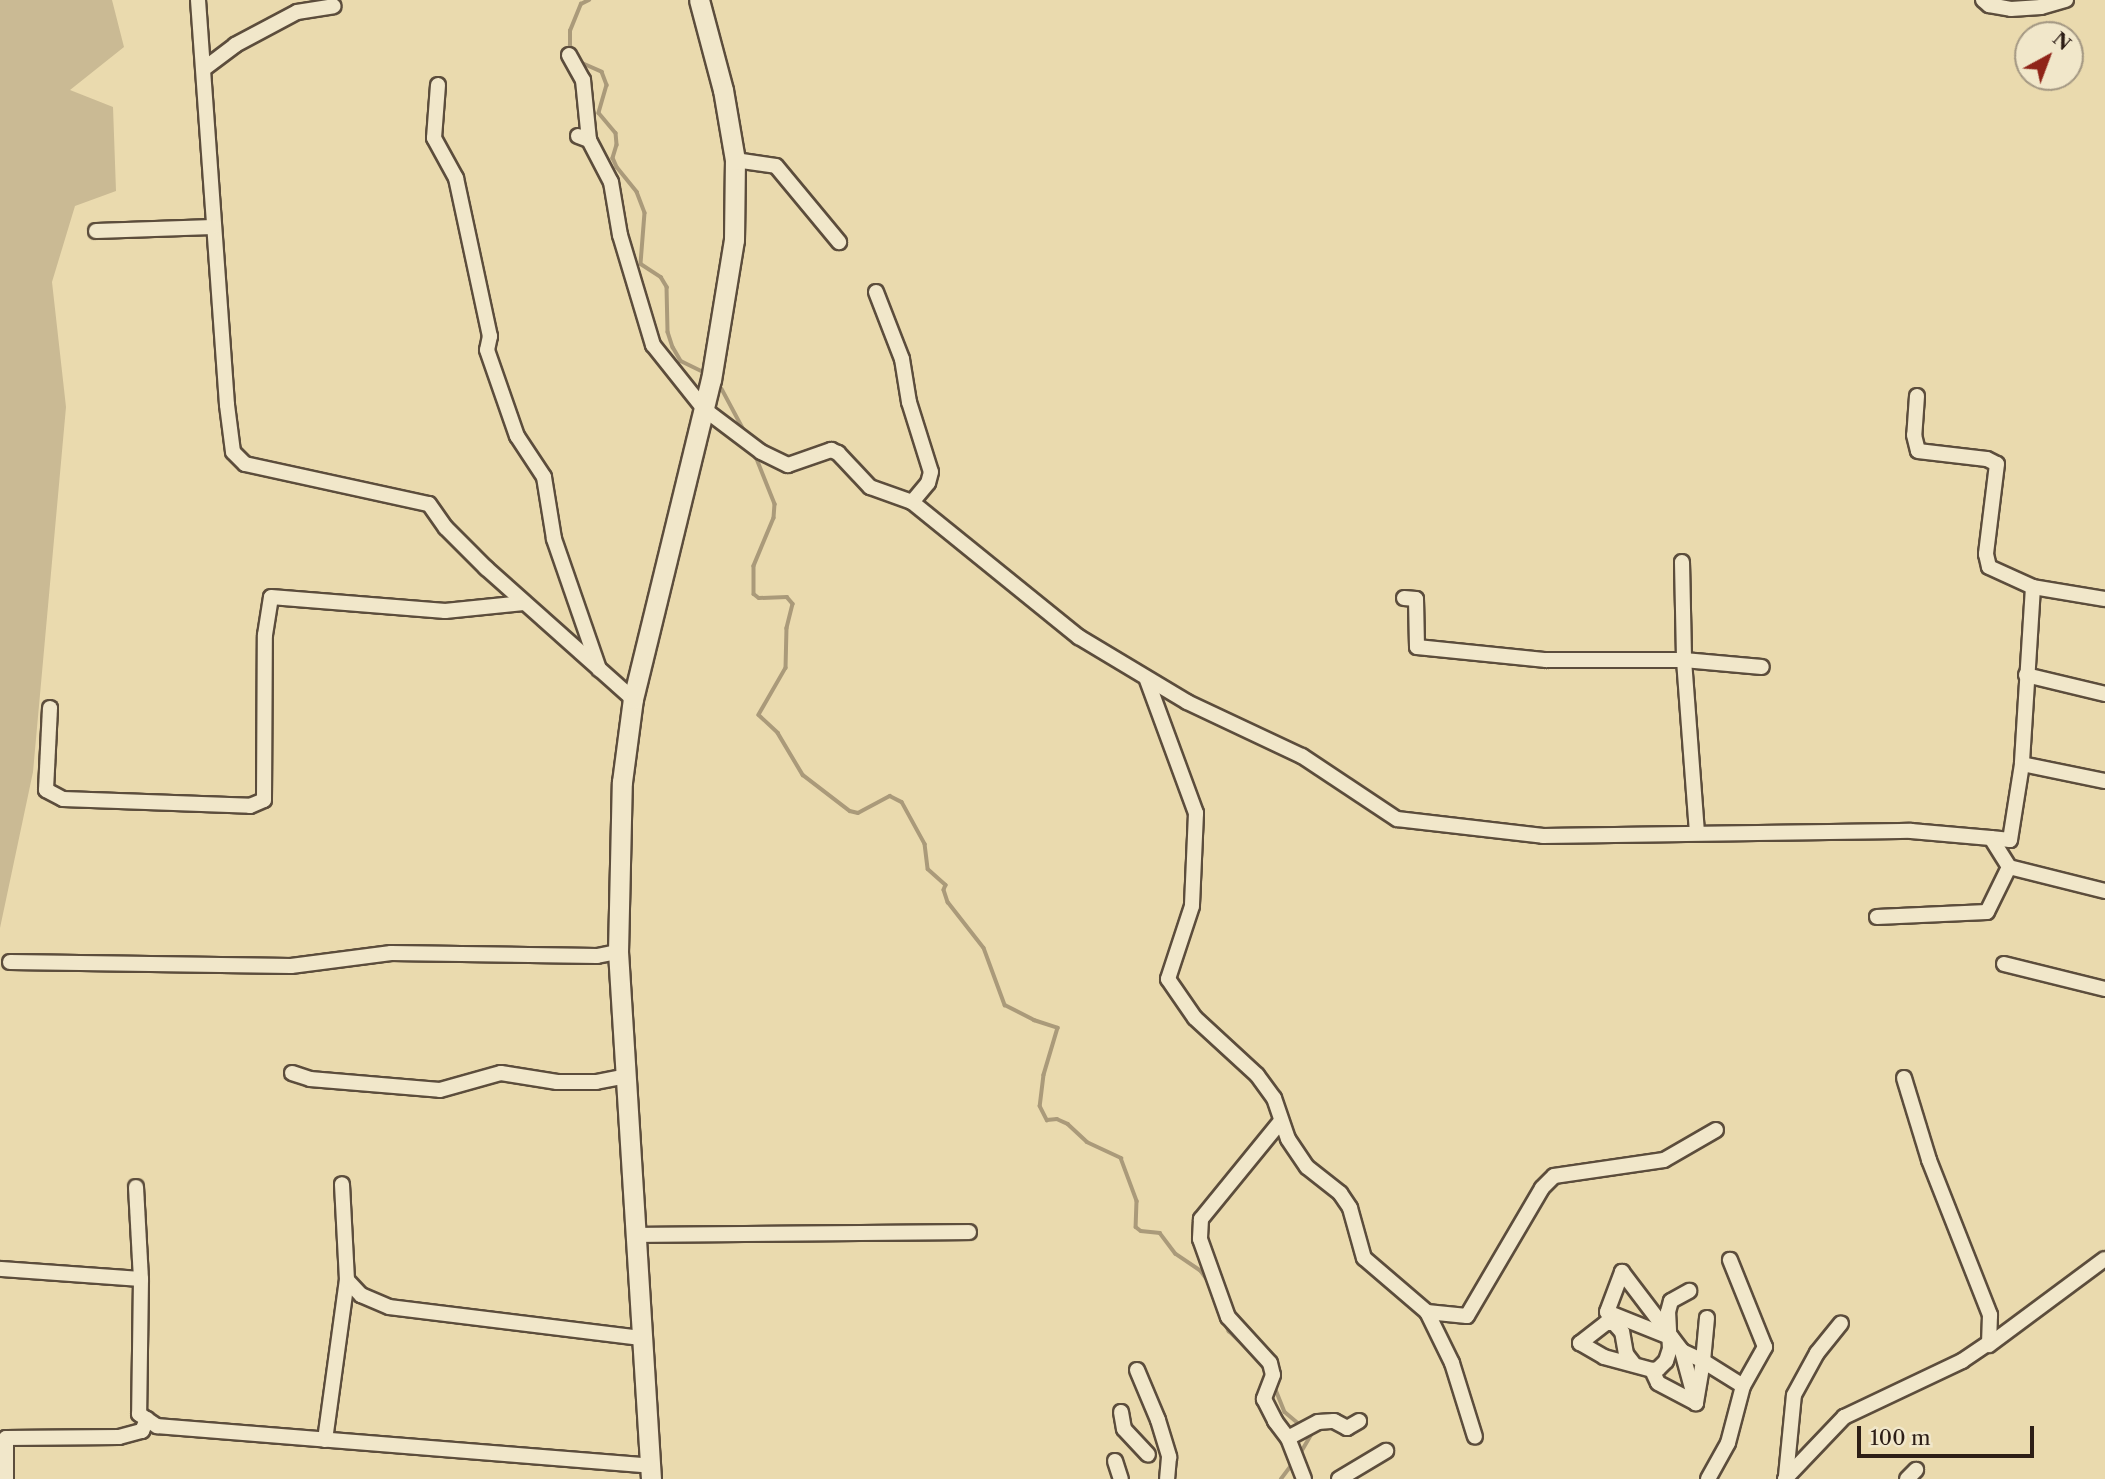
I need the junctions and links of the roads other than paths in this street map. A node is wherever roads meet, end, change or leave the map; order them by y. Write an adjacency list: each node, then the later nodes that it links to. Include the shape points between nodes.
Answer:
1 (198, 0): 8 (street)
2 (699, 0): 10 (main road, via 723,90)
3 (1983, 0): 4 (street, via 2011,9)
4 (2066, 0)
5 (297, 6): 6 (street); 8 (street)
6 (334, 6)
7 (569, 55): 16 (street, via 583,80 584,138 611,182 620,235 653,345)
8 (205, 68): 11 (street)
9 (438, 85): 25 (street, via 434,138 456,178 490,336 487,350 517,436 544,477 554,539)
10 (735, 160): 13 (street, via 776,166); 16 (main road, via 734,240)
11 (213, 227): 12 (street); 22 (street, via 233,452 245,464 429,505 446,528)
12 (96, 231)
13 (839, 242)
14 (876, 292): 17 (street, via 902,359 909,402 931,472)
15 (1917, 396): 19 (street, via 1914,435 1918,452 1997,464 1986,554 1989,567)
16 (704, 410): 17 (street, via 761,452 788,465 831,450 870,488); 29 (main road)
17 (912, 502): 27 (street, via 1079,637)
18 (1682, 562): 23 (street)
19 (2033, 587): 21 (street); 26 (street)
20 (1404, 598): 23 (street, via 1416,599 1417,647 1546,660)
21 (2105, 598)
22 (524, 603): 25 (street); 30 (street, via 444,611 271,597 265,635 264,800 250,806 63,799 46,790)
23 (1684, 660): 24 (street); 33 (street)
24 (1762, 667)
25 (600, 670): 29 (street)
26 (2026, 675): 28 (street); 31 (street)
27 (1147, 680): 33 (street, via 1302,756 1397,819 1543,836); 45 (street, via 1196,813 1192,906 1168,979 1195,1018 1257,1075 1274,1098)
28 (2105, 694)
29 (633, 699): 38 (main road, via 622,782)
30 (50, 708)
31 (2022, 764): 32 (street); 34 (street, via 2010,840)
32 (2105, 781)
33 (1697, 833): 34 (street, via 1911,831)
34 (1991, 838): 35 (street)
35 (2009, 867): 36 (street); 37 (street, via 1987,912)
36 (2105, 891)
37 (1877, 916)
38 (618, 952): 39 (street, via 597,956 391,953 291,966); 43 (main road)
39 (10, 962)
40 (2004, 964): 41 (street)
41 (2105, 989)
42 (292, 1073): 43 (street, via 310,1079 440,1090 501,1073 556,1082)
43 (626, 1076): 50 (main road)
44 (1905, 1078): 63 (street, via 1929,1160 1990,1315)
45 (1281, 1121): 57 (street, via 1307,1167 1340,1193 1350,1208 1364,1258); 74 (street, via 1201,1219 1200,1239 1228,1317 1270,1363 1273,1375 1264,1399)
46 (1716, 1130): 57 (street, via 1664,1160 1554,1176 1542,1188 1468,1316)
47 (342, 1184): 55 (street)
48 (136, 1188): 54 (street)
49 (970, 1233): 50 (street)
50 (636, 1235): 61 (main road)
51 (2105, 1259): 63 (street)
52 (1730, 1260): 69 (street, via 1765,1347)
53 (0, 1269): 54 (street)
54 (141, 1279): 72 (street, via 139,1414)
55 (348, 1280): 61 (street, via 361,1295 390,1307); 76 (street)
56 (1689, 1291): 62 (street, via 1671,1301 1668,1326)
57 (1427, 1312): 75 (street, via 1452,1363)
58 (2017, 1314): 63 (street)
59 (1707, 1318): 65 (street)
60 (1841, 1324): 81 (street, via 1817,1353 1794,1395)
61 (643, 1338): 80 (main road)
62 (1672, 1338): 62 (street, via 1657,1320 1622,1272 1607,1312); 64 (street); 68 (street, via 1666,1361)
63 (1989, 1345): 81 (street, via 1844,1417)
64 (1682, 1351): 65 (street); 70 (street)
65 (1703, 1361): 69 (street); 70 (street)
66 (1633, 1363): 68 (street)
67 (1137, 1370): 84 (street, via 1169,1457)
68 (1652, 1370): 70 (street, via 1658,1382)
69 (1742, 1386): 87 (street, via 1728,1443)
70 (1696, 1403)
71 (1121, 1412): 78 (street, via 1124,1429)
72 (147, 1419): 76 (street, via 157,1426); 82 (street, via 142,1431 119,1437 6,1438)
73 (1359, 1421): 74 (street, via 1347,1428 1334,1421 1318,1422)
74 (1288, 1437): 85 (street)
75 (1475, 1437)
76 (325, 1440): 80 (street)
77 (1386, 1451): 86 (street)
78 (1148, 1455)
79 (1115, 1461): 83 (street)
80 (651, 1472)
81 (1786, 1478)
82 (6, 1479)
83 (1121, 1479)
84 (1167, 1479)
85 (1304, 1479)
86 (1339, 1479)
87 (1708, 1479)

